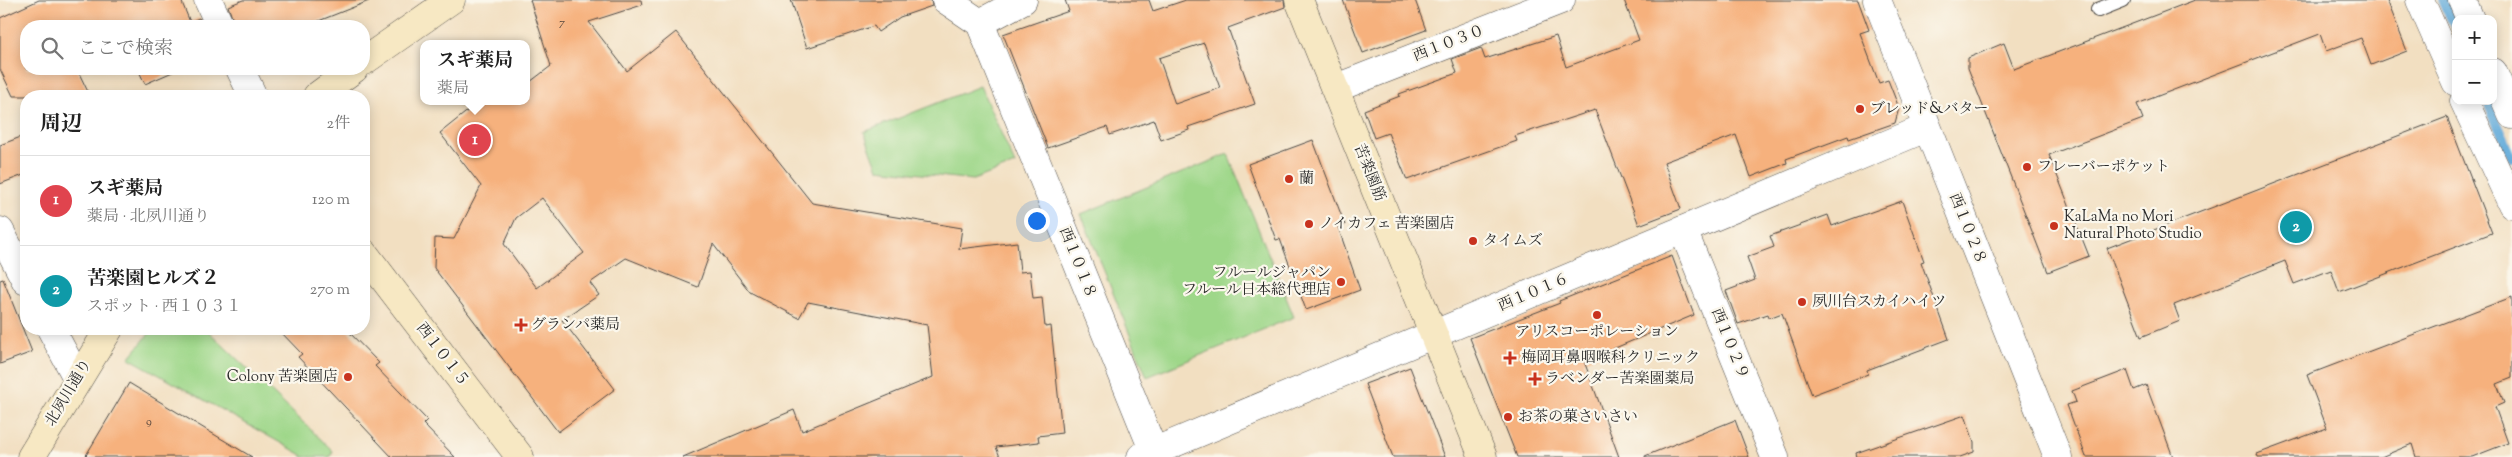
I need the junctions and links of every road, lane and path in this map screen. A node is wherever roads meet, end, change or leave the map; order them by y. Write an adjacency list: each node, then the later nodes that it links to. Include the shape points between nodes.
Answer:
1 (208, 0): 13 (street)
2 (451, 0): 15 (street)
3 (946, 0): 14 (street)
4 (1023, 0): 14 (street)
5 (1299, 0): 20 (street, 苦楽園筋)
6 (1561, 0): 20 (street, 西１０３０)
7 (1877, 0): 25 (street, 西１０２８)
8 (2123, 0): 11 (lane)
9 (2420, 0): 16 (street)
10 (2462, 0): 12 (street)
11 (2098, 10)
12 (2468, 15)
13 (217, 20)
14 (980, 23): 36 (street, 西１０１８)
15 (370, 57)
16 (2452, 73)
17 (243, 75): 21 (street)
18 (346, 75): 22 (street)
19 (2497, 81): 24 (street)
20 (1336, 88): 32 (street, 苦楽園筋)
21 (250, 90)
22 (325, 90)
23 (2467, 105): 26 (street)
24 (2512, 115)
25 (1926, 128): 28 (street, 西１０１６); 41 (street, 西１０２８)
26 (2502, 160): 27 (street)
27 (2512, 204)
28 (1683, 230): 32 (street, 西１０１６); 40 (street, 西１０２９)
29 (0, 231): 31 (street)
30 (370, 262): 38 (street, 西１０１５)
31 (20, 269)
32 (1433, 334): 36 (street, 西１０１６); 39 (street, 苦楽園筋)
33 (54, 335): 35 (street)
34 (105, 335): 35 (street, 北夙川通り)
35 (78, 378): 37 (street, 北夙川通り)
36 (1150, 455)
37 (30, 457)
38 (520, 457)
39 (1483, 457)
40 (1775, 457)
41 (2058, 457)

